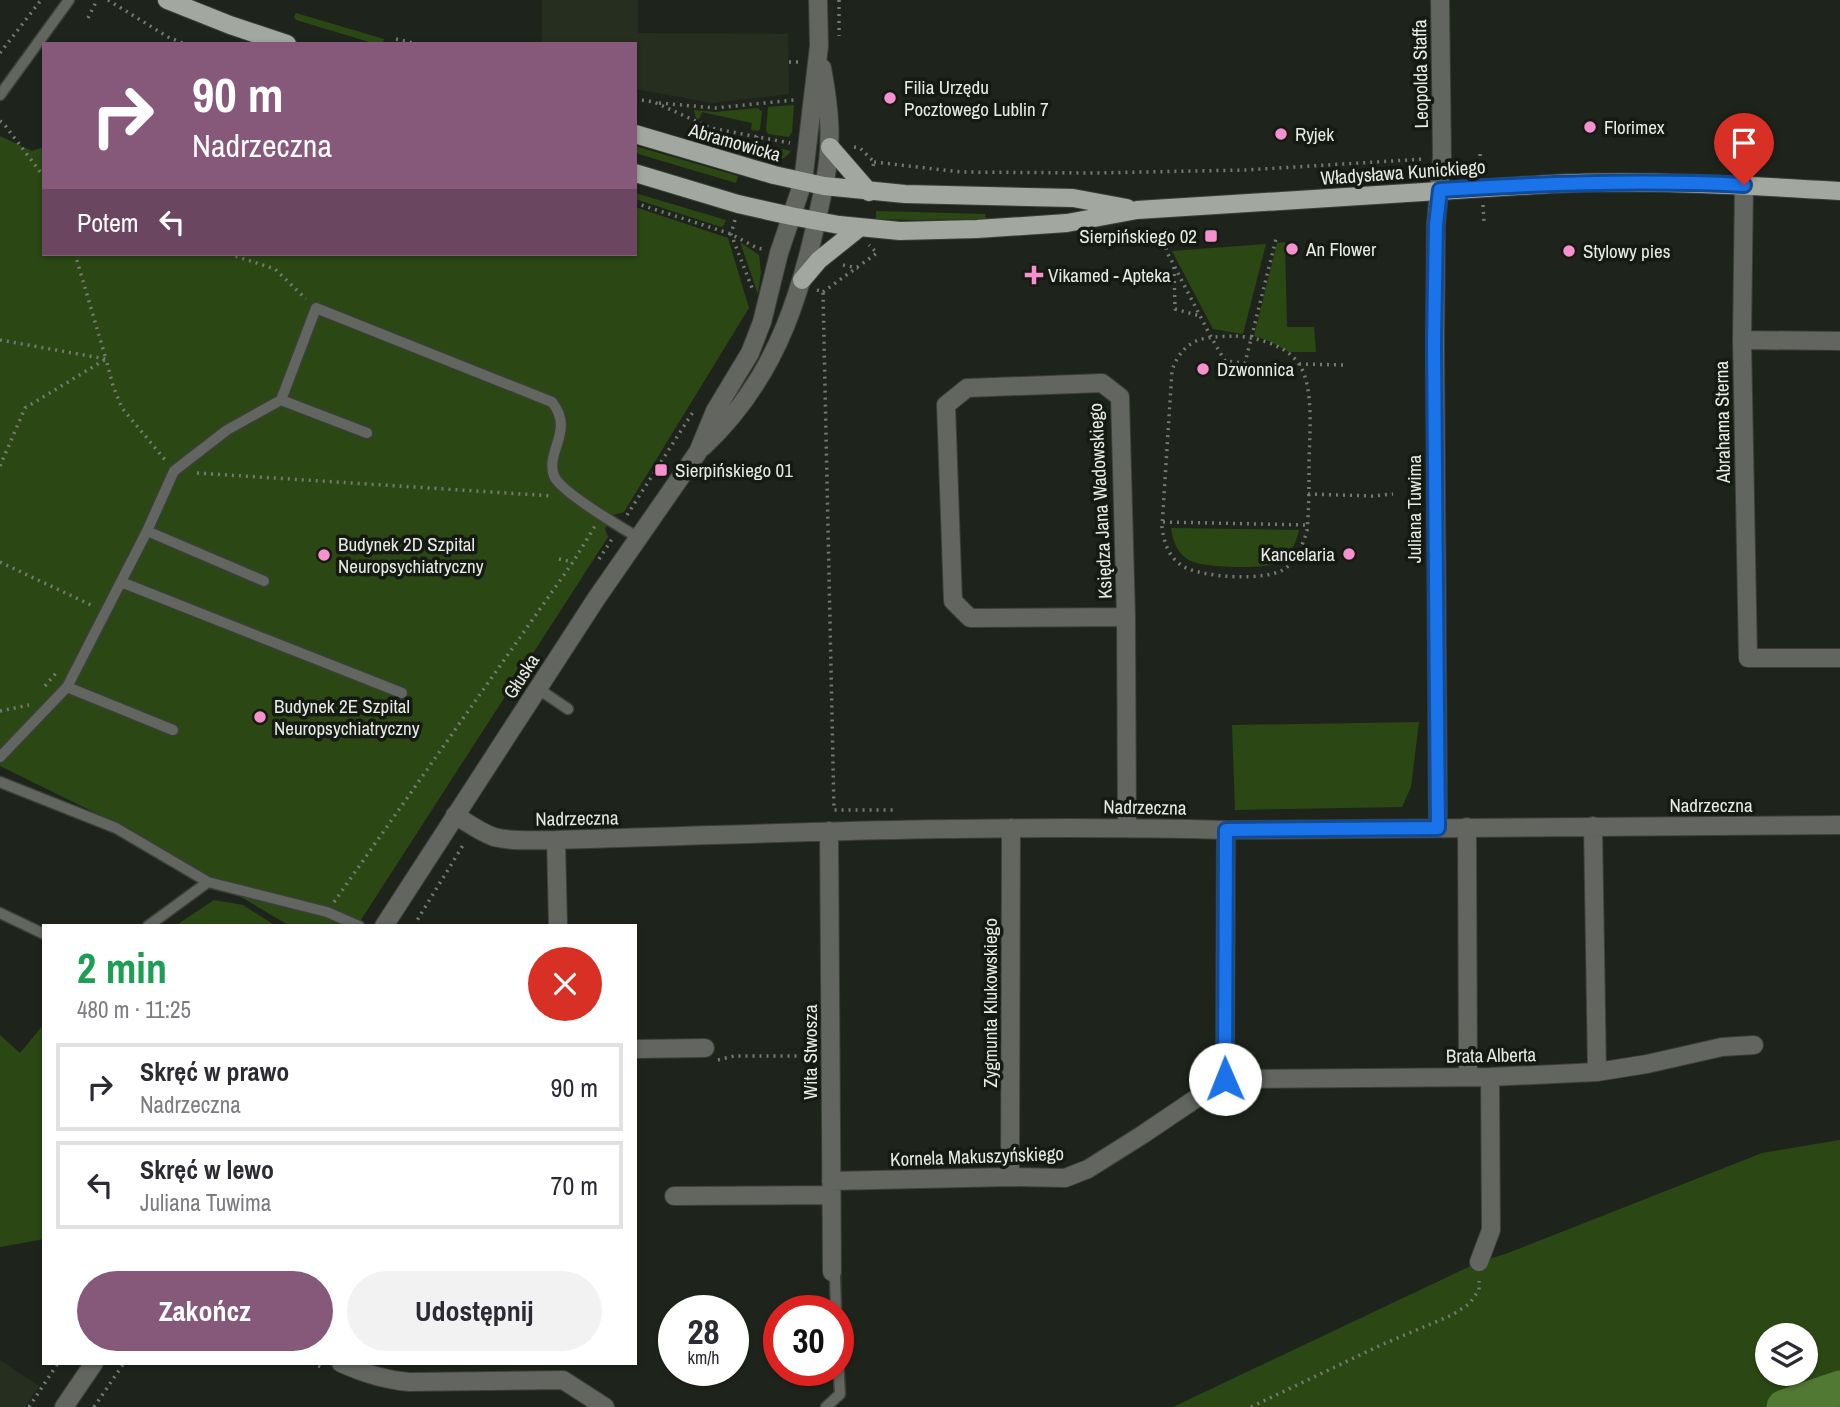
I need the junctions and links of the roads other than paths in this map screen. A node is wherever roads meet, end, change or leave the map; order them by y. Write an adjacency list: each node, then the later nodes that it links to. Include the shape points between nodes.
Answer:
1 (69, 0): 7 (lane)
2 (167, 0): 5 (main road)
3 (818, 0): 6 (street)
4 (1440, 0): 14 (street, Leopolda Staffa)
5 (281, 42)
6 (819, 46): 9 (street, Głuska); 11 (street, Głuska)
7 (0, 96)
8 (637, 135): 11 (main road, Abramowicka)
9 (830, 147): 13 (street, Głuska); 16 (main road)
10 (637, 174): 18 (main road)
11 (803, 182): 13 (main road, Abramowicka); 18 (street, Głuska)
12 (1744, 185): 14 (main road, Władysława Kunickiego, via 1650,181); 15 (main road, Władysława Kunickiego); 22 (street, Abrahama Sterna)
13 (824, 186): 16 (main road, Władysława Kunickiego); 19 (street, Głuska)
14 (1440, 190): 17 (main road, Władysława Kunickiego); 46 (street, Juliana Tuwima, via 1434,343)
15 (1840, 191)
16 (869, 192): 17 (main road, Władysława Kunickiego, via 1073,198)
17 (1137, 210): 20 (main road, Władysława Kunickiego, via 1067,223 921,231)
18 (791, 216): 19 (main road, Władysława Kunickiego); 26 (street, Głuska, via 750,353 715,411)
19 (816, 221): 20 (main road, Władysława Kunickiego); 21 (street, Głuska)
20 (859, 228): 21 (main road, via 818,260)
21 (802, 280): 26 (street, Głuska, via 768,365 735,414)
22 (1742, 340): 23 (street); 32 (street, Abrahama Sterna, via 1748,658)
23 (1840, 341)
24 (281, 400): 25 (lane); 27 (lane, via 227,430 174,471); 28 (lane, via 316,308 552,402 561,420 555,478 576,498)
25 (367, 433)
26 (698, 452): 28 (street, Głuska)
27 (147, 531): 29 (lane); 30 (lane)
28 (639, 538): 34 (street, Głuska)
29 (264, 581)
30 (121, 582): 33 (lane); 35 (lane)
31 (1126, 617): 31 (street, Księdza Jana Wadowskiego, via 970,618 953,601 946,405 967,388 1102,383 1120,397); 43 (street, Księdza Jana Wadowskiego)
32 (1840, 658)
33 (67, 687): 37 (lane); 38 (lane)
34 (537, 688): 36 (lane); 40 (street, Głuska)
35 (402, 693)
36 (568, 709)
37 (173, 730)
38 (0, 757)
39 (0, 782): 50 (lane, via 116,828)
40 (455, 815): 49 (street, Nadrzeczna, via 502,838); 54 (street, Głuska)
41 (1840, 825): 42 (street, Nadrzeczna)
42 (1593, 826): 44 (street, Nadrzeczna); 60 (street)
43 (1127, 827): 45 (street, Nadrzeczna); 47 (street, Nadrzeczna)
44 (1466, 827): 46 (street, Nadrzeczna); 61 (street)
45 (1012, 828): 48 (street, Nadrzeczna); 64 (street, Zygmunta Klukowskiego)
46 (1438, 828): 47 (street, Nadrzeczna)
47 (1226, 830): 63 (street)
48 (829, 831): 49 (street, Nadrzeczna); 65 (street, Wita Stwosza)
49 (556, 840): 55 (street)
50 (208, 882): 52 (lane); 53 (lane, via 327,912)
51 (0, 913): 56 (lane)
52 (151, 924)
53 (354, 924)
54 (385, 924)
55 (558, 924)
56 (42, 933)
57 (1754, 1045): 60 (street, Brata Alberta)
58 (637, 1049): 59 (street)
59 (712, 1054)
60 (1597, 1072): 62 (street, Brata Alberta)
61 (1468, 1077): 62 (street, Brata Alberta); 63 (street, Brata Alberta)
62 (1490, 1077): 67 (street, via 1491,1230)
63 (1225, 1079): 64 (street, Kornela Makuszyńskiego, via 1088,1169 1065,1178)
64 (1010, 1177): 65 (street, Kornela Makuszyńskiego)
65 (831, 1188): 66 (street, Kornela Makuszyńskiego); 68 (street, Wita Stwosza)
66 (674, 1196)
67 (1479, 1262)
68 (832, 1272): 69 (lane)
69 (836, 1295)
70 (93, 1365): 74 (street)
71 (345, 1365): 72 (street, via 409,1382)
72 (563, 1372): 75 (street)
73 (840, 1386): 76 (lane, via 840,1394)
74 (64, 1407)
75 (605, 1407)
76 (826, 1407)

